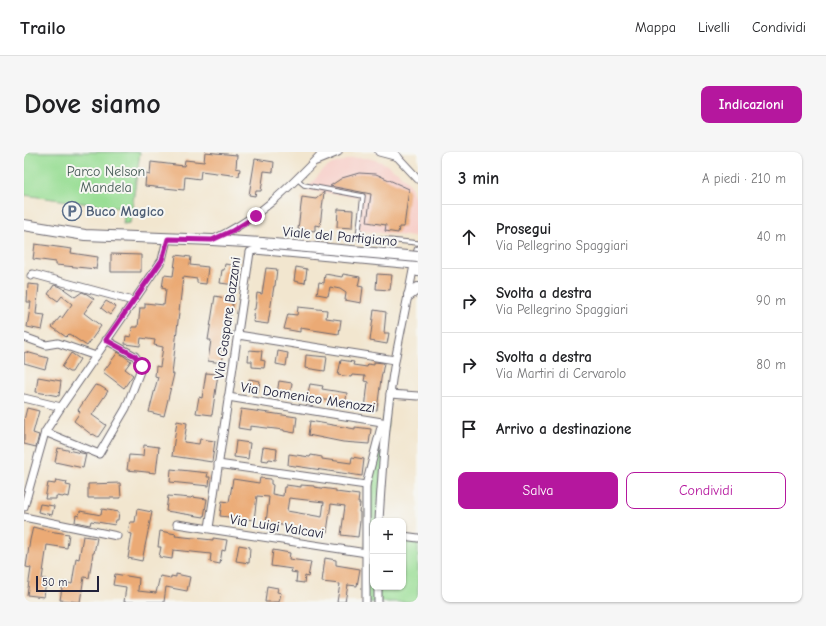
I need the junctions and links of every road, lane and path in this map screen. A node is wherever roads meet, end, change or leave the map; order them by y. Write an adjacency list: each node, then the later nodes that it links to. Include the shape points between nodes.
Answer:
1 (323, 152): 5 (street)
2 (338, 152): 5 (street)
3 (379, 152): 4 (street)
4 (396, 155): 7 (street)
5 (314, 162): 6 (street)
6 (297, 179): 10 (street, via 256,216); 11 (lane, via 304,185 363,196 358,237)
7 (418, 179)
8 (24, 225): 9 (main road, Viale del Partigiano, via 85,235)
9 (168, 239): 10 (main road, Viale del Partigiano); 17 (street, via 162,260)
10 (212, 240): 13 (main road, Viale del Partigiano, bridge)
11 (418, 243)
12 (418, 250): 13 (street)
13 (417, 264): 16 (street); 18 (street, Via Gaspare Bazzani, via 255,250 250,252)
14 (31, 276): 17 (street, via 34,274)
15 (418, 288): 16 (main road)
16 (409, 295): 22 (street)
17 (133, 302): 20 (street)
18 (238, 335): 22 (street); 25 (street, Via Gaspare Bazzani)
19 (24, 337): 21 (street, via 46,346 58,343)
20 (106, 340): 21 (street); 29 (street, via 135,356 142,366 126,408 99,454)
21 (96, 356): 27 (street)
22 (395, 360): 23 (street)
23 (390, 394): 24 (street); 28 (street); 34 (street, via 381,471)
24 (418, 396)
25 (228, 397): 28 (street, Via Domenico Menozzi); 30 (street, Via Gaspare Bazzani)
26 (24, 398): 27 (street)
27 (60, 407): 29 (street)
28 (382, 422): 31 (street)
29 (45, 432): 32 (street)
30 (218, 464): 31 (street); 36 (street, Via Gaspare Bazzani)
31 (366, 485): 40 (street)
32 (24, 507)
33 (24, 517): 37 (street)
34 (379, 518)
35 (177, 524): 36 (street, Via Luigi Valcavi)
36 (209, 528): 40 (street, Via Luigi Valcavi)
37 (117, 536)
38 (406, 536): 39 (street)
39 (418, 538)
40 (369, 553): 42 (street)
41 (378, 590): 43 (street)
42 (366, 602)
43 (378, 602)

